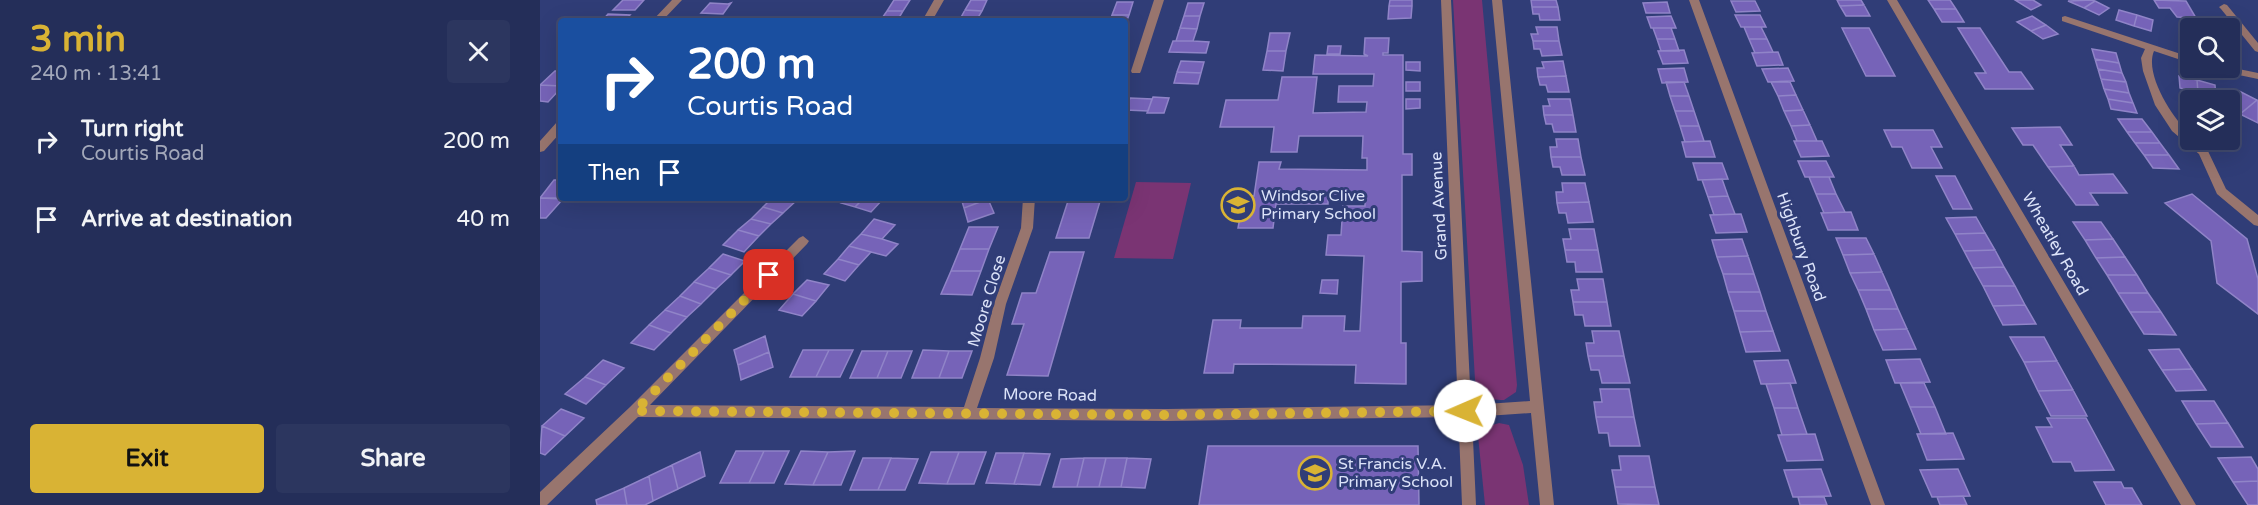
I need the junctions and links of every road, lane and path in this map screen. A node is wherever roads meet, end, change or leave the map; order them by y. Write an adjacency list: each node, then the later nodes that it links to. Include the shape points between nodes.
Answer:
1 (676, 0): 9 (street)
2 (939, 0): 10 (street)
3 (1159, 0): 15 (street)
4 (1446, 0): 26 (street, Grand Avenue)
5 (1497, 0): 24 (street)
6 (1694, 0): 31 (street, Highbury Road)
7 (1892, 0): 32 (street, Wheatley Road)
8 (2224, 7): 13 (street)
9 (660, 18)
10 (929, 18)
11 (2065, 19): 12 (street)
12 (2150, 49): 14 (street); 22 (street, via 2146,58 2148,71 2160,105 2176,128 2203,152 2221,191)
13 (2258, 49)
14 (2180, 57)
15 (1136, 71)
16 (2240, 72): 17 (street)
17 (2258, 76)
18 (558, 128): 19 (street); 20 (street)
19 (540, 131)
20 (540, 148)
21 (1029, 201): 27 (street, Moore Close, via 1027,228)
22 (2258, 222)
23 (803, 241): 25 (street)
24 (1537, 407): 26 (street); 30 (street)
25 (635, 411): 27 (street, Moore Road); 28 (street)
26 (1465, 411): 27 (street, Moore Road, via 1167,415); 29 (street, Grand Avenue)
27 (969, 412)
28 (540, 502)
29 (1469, 505)
30 (1547, 505)
31 (1878, 505)
32 (2189, 505)

